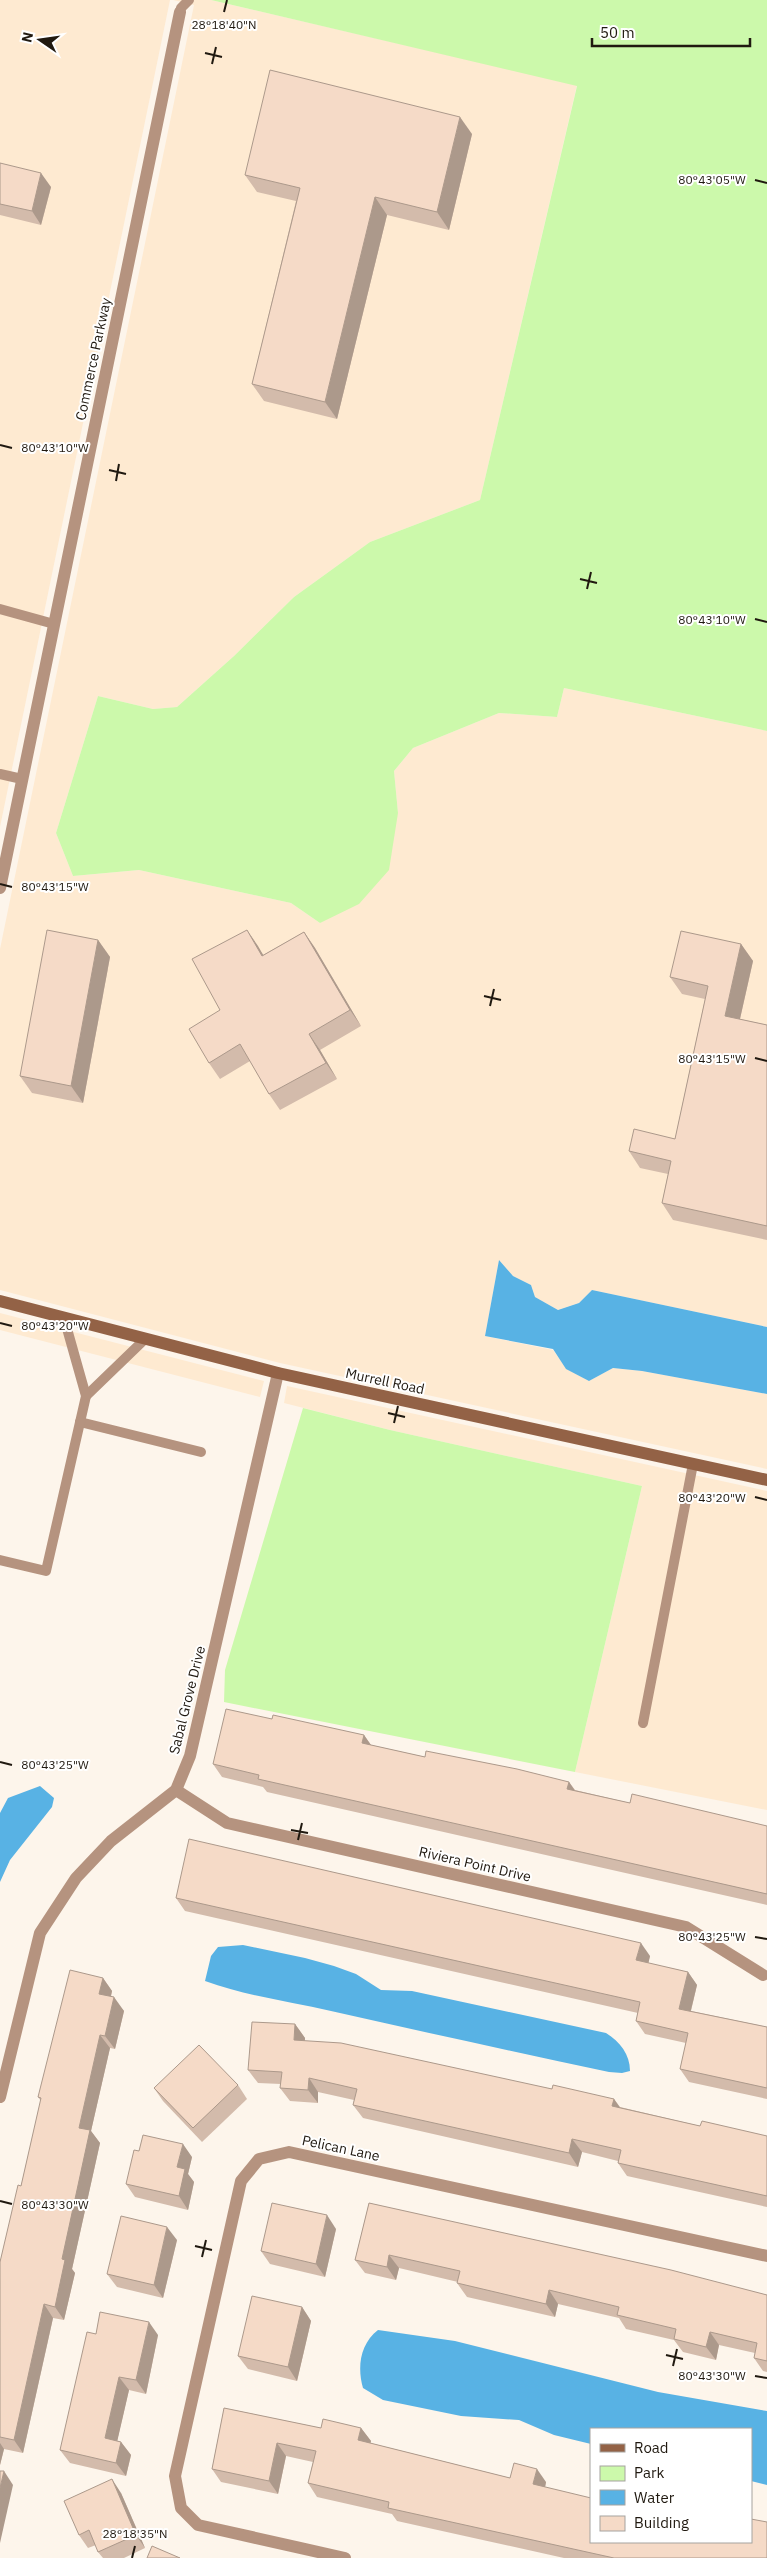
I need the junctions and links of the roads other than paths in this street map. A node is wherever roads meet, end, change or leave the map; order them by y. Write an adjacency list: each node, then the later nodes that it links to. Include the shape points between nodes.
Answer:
1 (189, 0): 2 (lane)
2 (180, 12): 4 (street, Commerce Parkway)
3 (0, 609): 4 (lane)
4 (54, 624): 6 (street, Commerce Parkway)
5 (0, 774): 6 (lane)
6 (22, 779): 7 (street, Commerce Parkway)
7 (0, 888)
8 (0, 1301): 9 (street, Murrell Road)
9 (64, 1318): 10 (street, Murrell Road); 12 (lane)
10 (144, 1340): 11 (street, Murrell Road); 12 (lane)
11 (278, 1373): 15 (street, Murrell Road); 19 (street, Sabal Grove Drive, via 190,1756)
12 (86, 1396): 13 (lane)
13 (80, 1422): 14 (lane); 17 (lane, via 46,1571)
14 (201, 1452)
15 (693, 1464): 16 (street, Murrell Road); 18 (lane)
16 (767, 1480)
17 (0, 1560)
18 (643, 1723)
19 (176, 1790): 20 (street, Riviera Point Drive, via 227,1822 686,1927); 21 (street, Sabal Grove Drive, via 111,1841 76,1878 40,1933)
20 (763, 1975)
21 (1, 2090)
22 (767, 2256): 23 (street, Pelican Lane, via 289,2152 259,2159 241,2181 175,2476 181,2508 198,2525)
23 (345, 2558)

